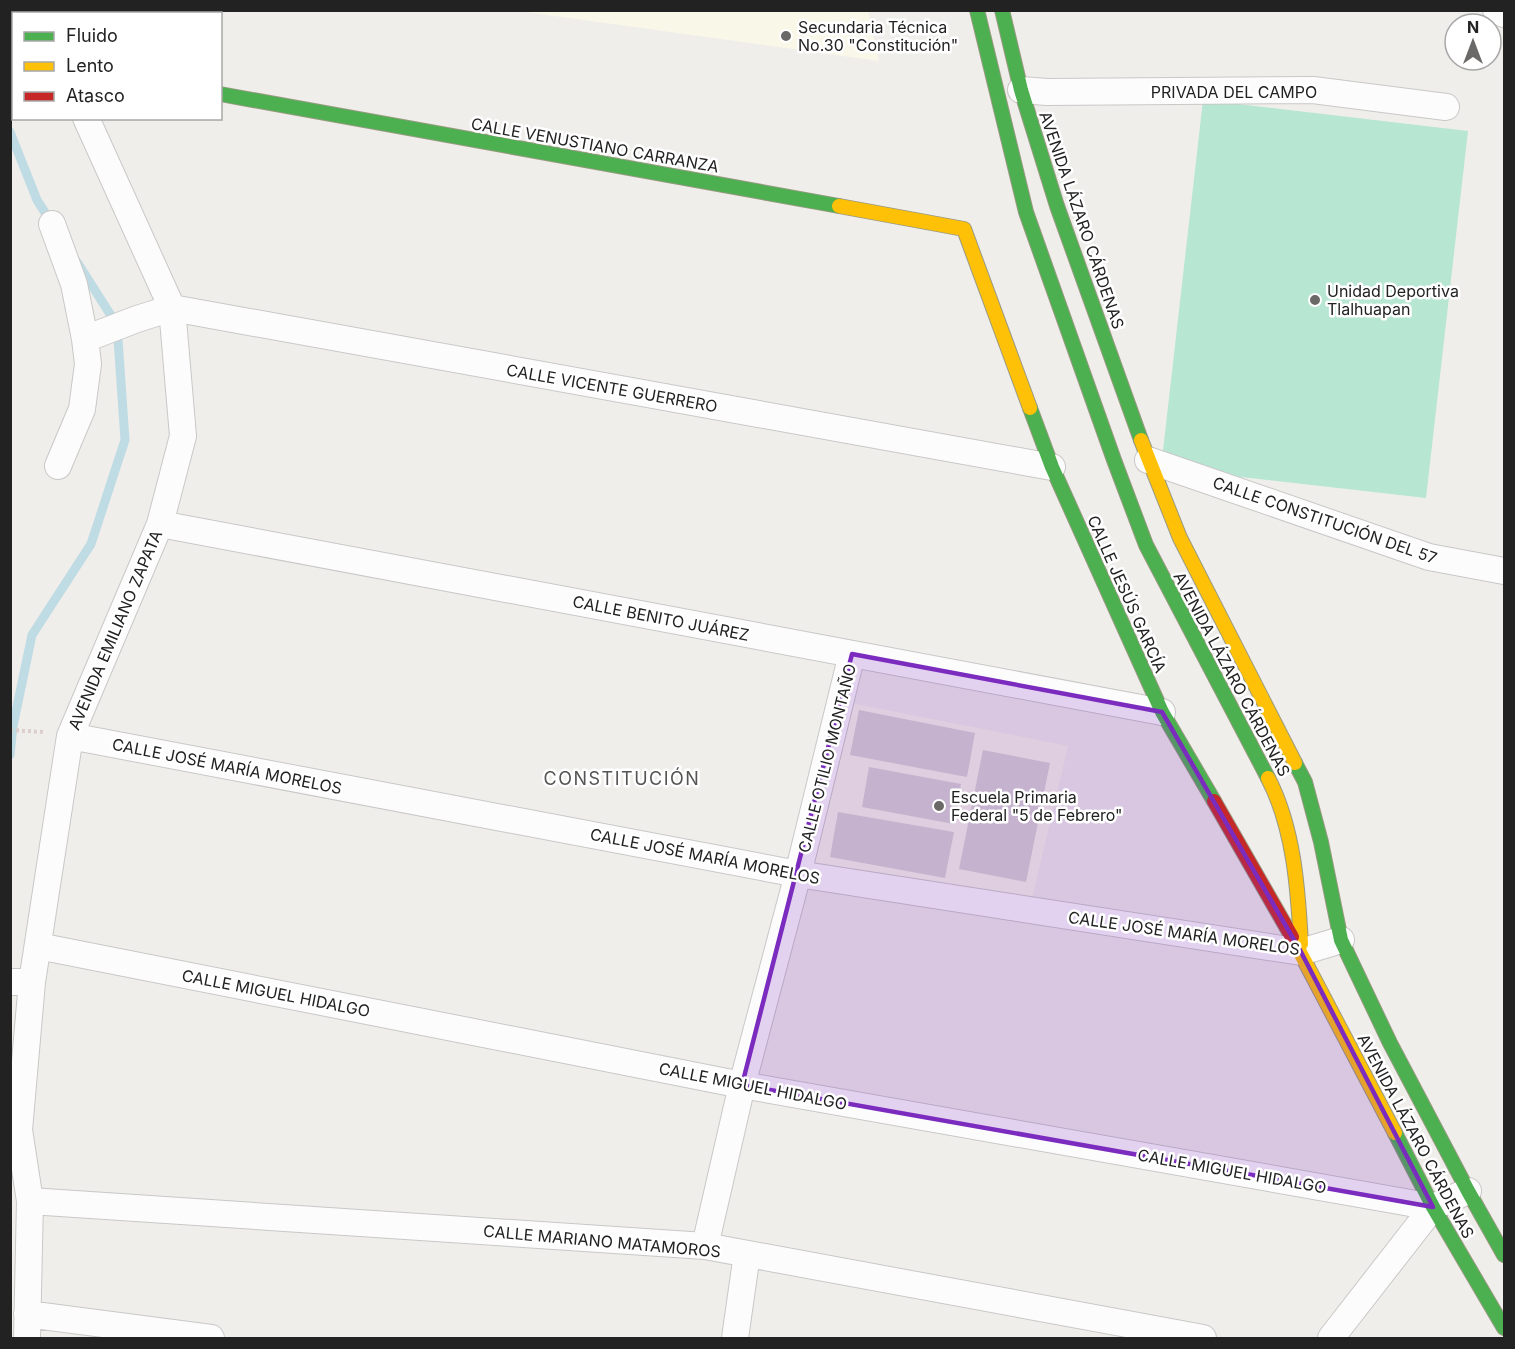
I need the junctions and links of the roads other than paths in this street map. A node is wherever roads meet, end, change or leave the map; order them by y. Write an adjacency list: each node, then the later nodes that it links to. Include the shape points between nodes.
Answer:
1 (977, 10): 24 (main road, AVENIDA LÁZARO CÁRDENAS, via 1026,212 1113,460 1146,545 1277,796 1291,849)
2 (1002, 10): 5 (main road, AVENIDA LÁZARO CÁRDENAS)
3 (1496, 10): 4 (street)
4 (1504, 14)
5 (1021, 90): 7 (street, PRIVADA DEL CAMPO, via 1313,90); 13 (main road, AVENIDA LÁZARO CÁRDENAS, via 1057,206)
6 (222, 94): 10 (main road, CALLE VENUSTIANO CARRANZA)
7 (1446, 106)
8 (87, 120): 11 (street, AVENIDA EMILIANO ZAPATA)
9 (52, 224): 12 (street)
10 (964, 228): 15 (main road, CALLE JESÚS GARCÍA)
11 (172, 309): 12 (street); 15 (street, CALLE VICENTE GUERRERO); 16 (street, AVENIDA EMILIANO ZAPATA, via 183,435)
12 (91, 336): 14 (street, via 82,409)
13 (1148, 460): 17 (street, CALLE CONSTITUCIÓN DEL 57, via 1429,557); 22 (main road, AVENIDA LÁZARO CÁRDENAS, via 1180,538 1305,782)
14 (58, 466)
15 (1052, 467): 19 (main road, CALLE JESÚS GARCÍA)
16 (160, 524): 18 (street, CALLE BENITO JUÁREZ); 20 (street, AVENIDA EMILIANO ZAPATA)
17 (1504, 571)
18 (852, 654): 19 (street, CALLE BENITO JUÁREZ); 21 (street, CALLE OTILIO MONTAÑO)
19 (1162, 712): 24 (main road, CALLE JESÚS GARCÍA)
20 (70, 736): 21 (street, CALLE JOSÉ MARÍA MORELOS); 23 (street, AVENIDA EMILIANO ZAPATA)
21 (798, 874): 24 (street, CALLE JOSÉ MARÍA MORELOS); 26 (street, CALLE OTILIO MONTAÑO)
22 (1341, 940): 24 (street, CALLE JOSÉ MARÍA MORELOS); 27 (main road, AVENIDA LÁZARO CÁRDENAS)
23 (38, 946): 25 (street, AVENIDA EMILIANO ZAPATA); 26 (street, CALLE MIGUEL HIDALGO)
24 (1301, 952): 28 (main road, AVENIDA LÁZARO CÁRDENAS)
25 (21, 982): 29 (street, AVENIDA EMILIANO ZAPATA, via 19,1130)
26 (742, 1085): 28 (street, CALLE MIGUEL HIDALGO); 30 (street, CALLE OTILIO MONTAÑO)
27 (1468, 1191): 28 (street); 32 (main road, AVENIDA LÁZARO CÁRDENAS)
28 (1433, 1207): 34 (main road, AVENIDA LÁZARO CÁRDENAS); 38 (street)
29 (24, 1213): 30 (street, CALLE MARIANO MATAMOROS); 33 (street, AVENIDA EMILIANO ZAPATA)
30 (705, 1246): 31 (street, CALLE MARIANO MATAMOROS)
31 (747, 1254): 36 (street); 37 (street, CALLE MARIANO MATAMOROS)
32 (1504, 1255)
33 (27, 1326): 35 (street)
34 (1504, 1328)
35 (211, 1338)
36 (735, 1338)
37 (1203, 1338)
38 (1331, 1338)

